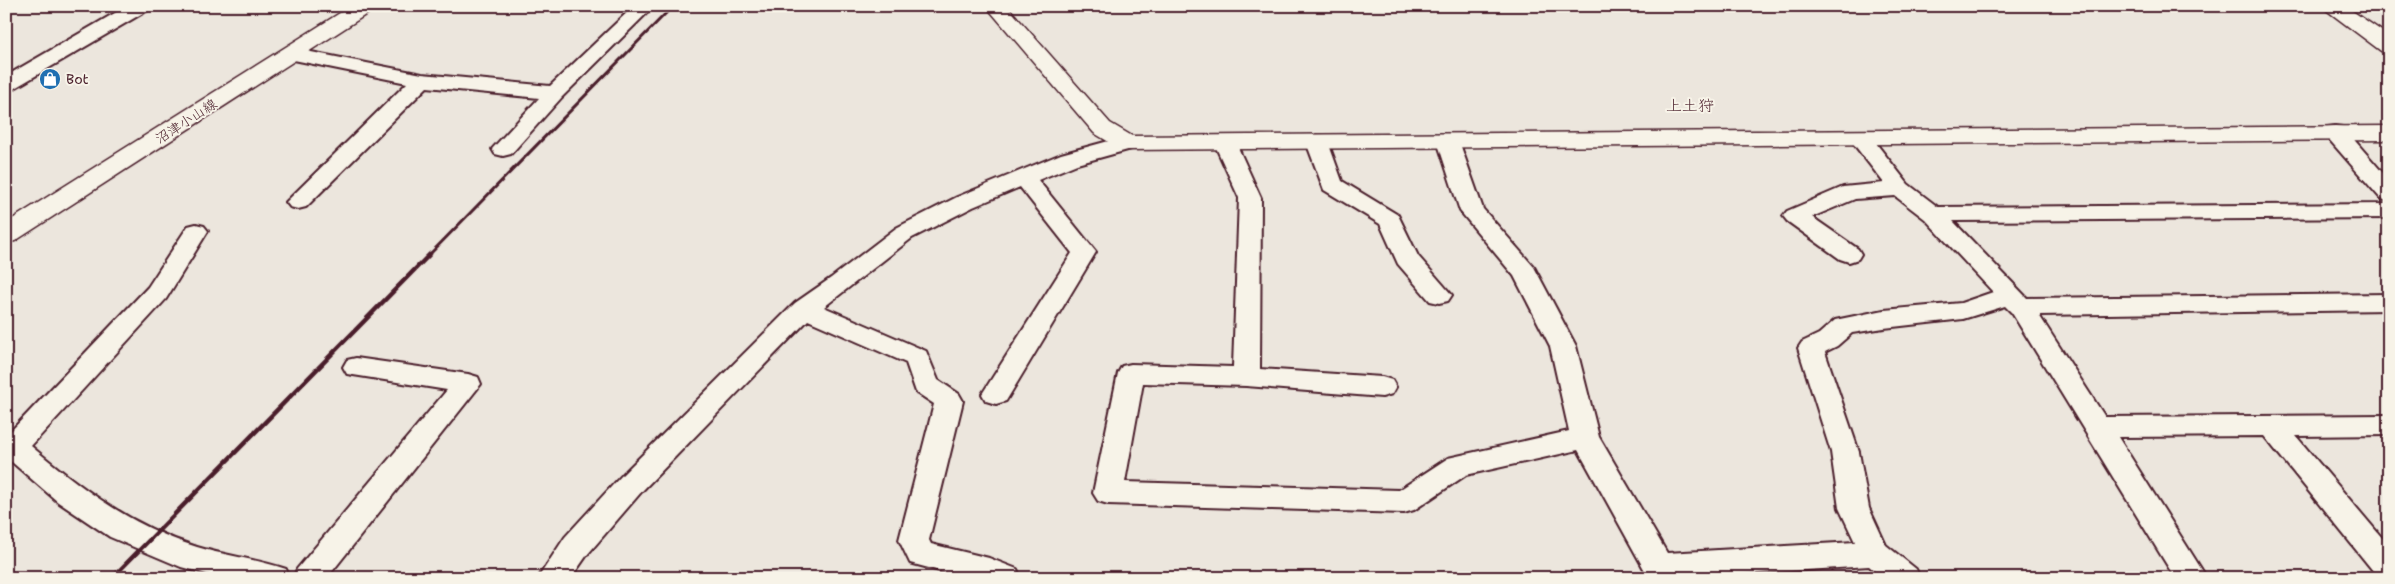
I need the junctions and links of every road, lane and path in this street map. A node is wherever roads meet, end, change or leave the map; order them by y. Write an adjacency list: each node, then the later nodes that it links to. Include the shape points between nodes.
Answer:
1 (141, 6): 9 (street)
2 (366, 6): 7 (street, 沼津小山線)
3 (644, 6): 10 (street)
4 (996, 6): 16 (street, via 1102,128)
5 (2331, 6): 6 (street)
6 (2389, 46)
7 (291, 54): 8 (street); 26 (street, 沼津小山線)
8 (422, 80): 10 (street); 22 (street)
9 (6, 85)
10 (555, 93): 18 (street)
11 (2335, 132): 12 (street); 13 (street); 21 (street)
12 (2389, 133)
13 (1860, 138): 14 (street); 20 (street)
14 (1448, 141): 15 (street); 39 (street, via 1472,211 1524,273 1564,346)
15 (1317, 142): 17 (street); 28 (street, via 1332,185 1390,220 1407,259)
16 (1128, 143): 17 (street); 19 (street, via 1069,158)
17 (1225, 143): 33 (street, via 1250,198)
18 (504, 149)
19 (1024, 178): 31 (street, via 965,202 904,233); 35 (street, via 1084,252)
20 (1900, 189): 24 (street); 27 (street, via 1851,192 1794,216)
21 (2389, 194)
22 (298, 202)
23 (2389, 211): 24 (street)
24 (1933, 214): 29 (street)
25 (196, 230): 40 (street, via 157,293)
26 (6, 235)
27 (1849, 254)
28 (1439, 295)
29 (2016, 301): 30 (street); 38 (street); 41 (street, via 1844,326 1828,340 1811,348 1846,452 1854,508)
30 (2389, 302)
31 (804, 309): 46 (street, via 634,482 576,546); 47 (street, via 917,357 926,385 949,401 914,540 920,554)
32 (356, 367): 45 (street, via 468,384)
33 (1246, 377): 34 (street); 39 (street, via 1131,374 1108,493 1404,502 1458,466)
34 (1382, 387)
35 (996, 394)
36 (2272, 425): 37 (street); 38 (street); 42 (street)
37 (2389, 426)
38 (2097, 428): 49 (street)
39 (1585, 438): 43 (street)
40 (10, 443): 44 (street, via 68,494 121,529 192,558)
41 (1875, 553): 43 (street); 48 (street)
42 (2389, 568)
43 (1662, 572)
44 (275, 578)
45 (308, 578)
46 (552, 578)
47 (1006, 578)
48 (1905, 578)
49 (2192, 578)

